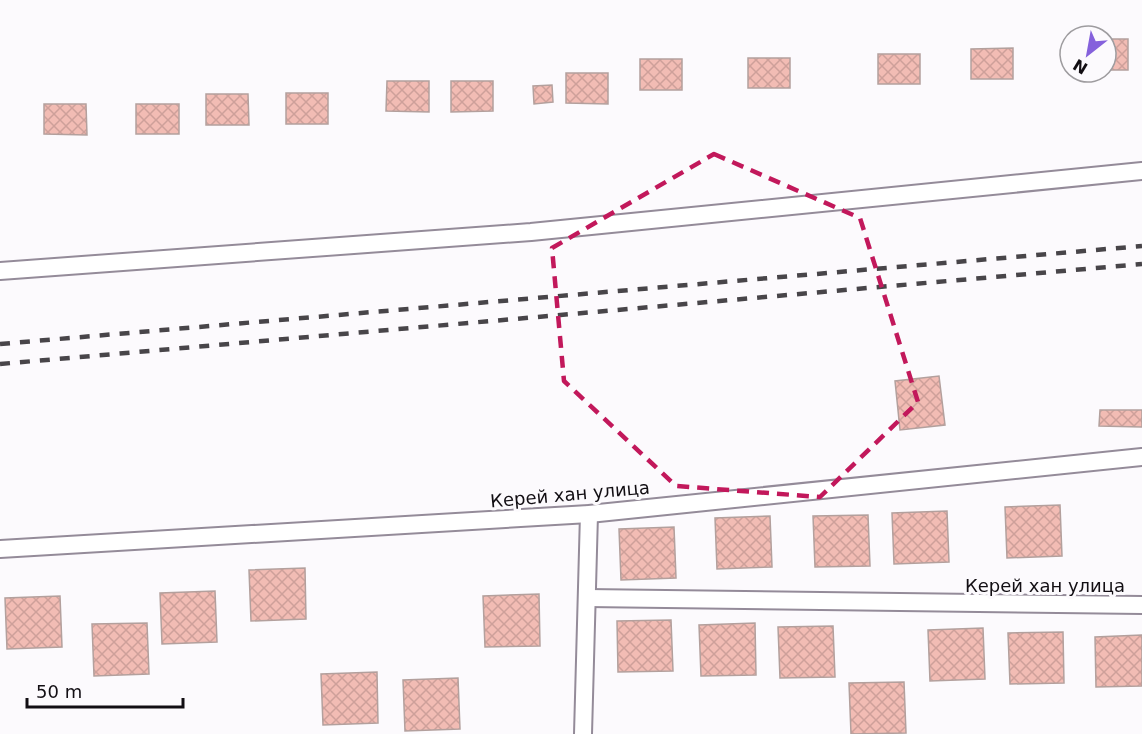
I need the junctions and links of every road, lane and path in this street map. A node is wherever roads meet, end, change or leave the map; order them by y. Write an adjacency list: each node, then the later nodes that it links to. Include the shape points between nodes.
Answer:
1 (1142, 171): 2 (street, via 531,232)
2 (0, 271)
3 (1142, 457): 4 (street, Керей хан улица)
4 (589, 514): 5 (street, Керей хан улица); 6 (street)
5 (0, 549)
6 (587, 598): 7 (street, Керей хан улица); 8 (street)
7 (1142, 605)
8 (583, 734)

